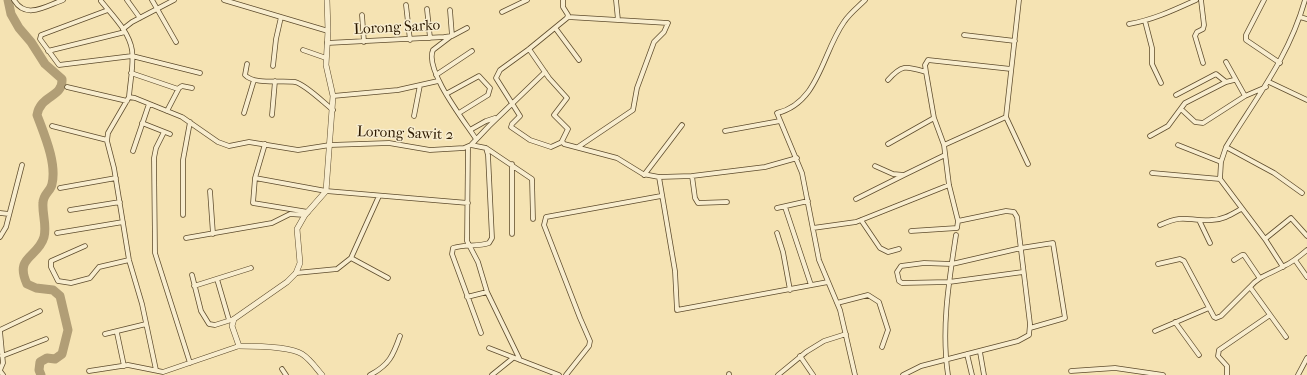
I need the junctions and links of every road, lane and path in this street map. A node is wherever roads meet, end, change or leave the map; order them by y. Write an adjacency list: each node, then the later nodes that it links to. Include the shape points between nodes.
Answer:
1 (14, 0): 2 (street, via 21,8 31,11)
2 (63, 0)
3 (127, 0): 30 (street)
4 (152, 0): 21 (street)
5 (174, 0): 21 (street)
6 (224, 0): 20 (street)
7 (248, 0): 20 (street)
8 (327, 0): 38 (street)
9 (527, 0): 25 (street)
10 (563, 0): 28 (street)
11 (616, 0): 32 (street)
12 (865, 0): 96 (street, via 844,22 810,92 790,109 777,113)
13 (1019, 0): 43 (street)
14 (1196, 0): 33 (street)
15 (1201, 0): 55 (street, via 1204,25 1195,36)
16 (1264, 0): 56 (street, via 1246,35 1246,40)
17 (1305, 0): 29 (street)
18 (101, 1): 23 (street)
19 (406, 5): 42 (street)
20 (246, 6): 27 (street)
21 (158, 8): 30 (street); 44 (street)
22 (427, 8): 41 (street)
23 (108, 10): 37 (street); 49 (street, via 41,35 40,39)
24 (450, 10): 40 (street)
25 (502, 12)
26 (362, 15): 45 (street)
27 (281, 17): 38 (street); 58 (street)
28 (568, 17): 32 (street); 36 (street)
29 (1300, 17): 31 (street); 56 (street)
30 (140, 18): 37 (street)
31 (1307, 19)
32 (618, 20): 117 (street, via 668,23 664,32 654,42 637,88 633,110)
33 (1145, 21): 34 (street); 72 (street, via 1152,48 1152,62)
34 (1129, 24)
35 (467, 28): 40 (street, Lorong Sarko)
36 (556, 28): 47 (street); 53 (street)
37 (124, 31): 49 (street); 51 (street, via 130,42)
38 (328, 31): 46 (street)
39 (964, 35): 43 (street)
40 (451, 36): 41 (street, Lorong Sarko); 64 (street, via 431,53)
41 (430, 38): 42 (street, Lorong Sarko)
42 (410, 40): 45 (street, Lorong Sarko)
43 (1015, 41): 59 (street)
44 (176, 42)
45 (364, 42): 46 (street, Lorong Sarko)
46 (327, 43): 52 (street)
47 (529, 49): 60 (street); 85 (street, via 497,72 496,78)
48 (303, 50): 52 (street)
49 (48, 51): 51 (street, via 59,65)
50 (472, 51): 64 (street)
51 (132, 56): 62 (street); 63 (street)
52 (326, 58): 80 (street)
53 (579, 60)
54 (1226, 62): 67 (street)
55 (1203, 63)
56 (1280, 63): 71 (street)
57 (247, 64): 65 (street, via 245,75)
58 (273, 66)
59 (1011, 70): 61 (street, via 928,60 925,65); 93 (street)
60 (545, 72): 85 (street, Lorong Sawit 2); 108 (street, via 567,98 554,115 568,129)
61 (926, 72): 66 (street, via 902,67); 95 (street)
62 (131, 73): 77 (street); 82 (street)
63 (200, 73)
64 (436, 76): 69 (street)
65 (254, 80): 68 (street); 89 (street)
66 (888, 80)
67 (1234, 80): 70 (street); 81 (street)
68 (275, 81): 87 (street, via 300,84); 91 (street)
69 (438, 81): 73 (street); 78 (street)
70 (1226, 82): 79 (street, via 1216,74); 86 (street, via 1185,103)
71 (1269, 82): 75 (street); 83 (street)
72 (1161, 83)
73 (420, 85): 80 (street, via 398,90); 92 (street)
74 (67, 87): 82 (street, Lorong Sawit 2)
75 (1266, 87): 81 (street); 115 (street)
76 (192, 88): 77 (street, via 182,86)
77 (178, 89): 88 (street)
78 (446, 94): 90 (street); 90 (street, via 479,76 490,88 488,95)
79 (1176, 95)
80 (333, 96): 87 (street)
81 (1245, 96): 86 (street, via 1203,124 1195,122)
82 (128, 99): 84 (street, Lorong Sawit 2); 107 (street, via 108,133)
83 (1307, 100)
84 (149, 104): 88 (street, Lorong Sawit 2); 98 (street)
85 (512, 105): 94 (street, Lorong Sawit 2); 108 (street, via 520,116 511,125 520,134 551,147)
86 (1180, 109): 105 (street, via 1168,126)
87 (333, 110): 111 (street)
88 (167, 111): 97 (street, Lorong Sawit 2)
89 (244, 113)
90 (459, 113): 101 (street)
91 (272, 115)
92 (414, 116)
93 (1006, 117): 112 (street); 123 (street)
94 (497, 118): 101 (street); 106 (street, Lorong Sawit 2)
95 (934, 118): 110 (street); 112 (street)
96 (780, 121): 102 (street); 120 (street)
97 (190, 122): 109 (street, Lorong Sawit 2, via 223,144); 153 (street, via 183,160)
98 (142, 123): 103 (street); 118 (street)
99 (682, 125): 127 (street)
100 (52, 126): 107 (street)
101 (470, 130): 106 (street)
102 (725, 131)
103 (164, 132): 104 (street); 229 (street, via 154,158 155,248)
104 (170, 134)
105 (1150, 136)
106 (476, 139): 114 (street, Lorong Sawit 2)
107 (107, 140): 131 (street)
108 (562, 142): 117 (street)
109 (265, 144): 111 (street, Lorong Sawit 2, via 298,150); 132 (street)
110 (888, 144)
111 (330, 145): 114 (street, Lorong Sawit 2, via 389,143 430,150); 137 (street)
112 (944, 145): 119 (street)
113 (1178, 145): 121 (street)
114 (469, 146): 116 (street); 145 (street)
115 (1226, 147): 121 (street); 138 (street)
116 (486, 148): 122 (street); 172 (street, via 492,238 486,244)
117 (578, 148): 127 (street, via 617,158)
118 (133, 151)
119 (945, 155): 128 (street); 134 (street)
120 (797, 158): 129 (street, via 765,167); 142 (street)
121 (1221, 162): 133 (street)
122 (512, 164): 154 (street, via 532,179); 165 (street)
123 (1028, 164)
124 (22, 165): 152 (street)
125 (875, 166): 128 (street, via 893,174)
126 (1152, 173): 133 (street)
127 (644, 175): 130 (street)
128 (904, 175): 141 (street)
129 (692, 176): 130 (street); 144 (street, via 695,198 698,202)
130 (659, 177): 140 (street)
131 (116, 178): 135 (street); 143 (street)
132 (255, 178): 137 (street); 151 (street, via 253,203)
133 (1220, 179): 148 (street)
134 (949, 184): 155 (street); 157 (street)
135 (60, 188)
136 (210, 191): 164 (street)
137 (326, 191): 139 (street); 151 (street)
138 (1302, 193)
139 (379, 196): 145 (street); 177 (street)
140 (661, 196): 197 (street, via 674,271 677,310); 243 (street, via 546,217 544,220 544,226 590,341 589,346)
141 (856, 199)
142 (808, 201): 146 (street); 160 (street)
143 (120, 202): 149 (street); 158 (street)
144 (727, 202)
145 (468, 203): 172 (street)
146 (785, 207): 147 (street); 194 (street)
147 (777, 208)
148 (1241, 209): 156 (street, via 1228,217); 170 (street)
149 (70, 210)
150 (0, 212): 152 (street)
151 (306, 213): 164 (street, via 290,214 272,223); 186 (street, via 297,229 300,263)
152 (9, 214): 168 (street)
153 (183, 216)
154 (533, 219)
155 (861, 220): 160 (street); 175 (street, via 880,248 888,252)
156 (1199, 220): 159 (street, via 1180,218); 171 (street)
157 (958, 221): 161 (street, via 957,228); 174 (street, via 1011,210 1017,217)
158 (123, 222): 162 (street); 178 (street)
159 (1160, 225)
160 (813, 228): 192 (street, via 819,260)
161 (912, 230)
162 (57, 233)
163 (777, 233): 197 (street)
164 (213, 234): 169 (street)
165 (512, 234)
166 (956, 234): 181 (street)
167 (1307, 236): 170 (street, via 1291,218)
168 (0, 237)
169 (186, 238)
170 (1265, 239): 183 (street)
171 (1210, 243)
172 (468, 245): 198 (street, via 478,262); 199 (street, via 453,248 452,254)
173 (85, 246): 178 (street, via 51,261 51,267 58,280 71,283 90,278 98,267)
174 (1021, 248): 181 (street); 185 (street); 207 (street, via 1053,243 1065,318)
175 (899, 249)
176 (1307, 250): 180 (street)
177 (351, 258): 186 (street, via 338,269); 190 (street)
178 (129, 260): 206 (street)
179 (1234, 260): 188 (street, via 1244,255)
180 (1295, 260): 183 (street); 189 (street)
181 (952, 264): 193 (street); 193 (street, via 924,263 901,266 897,272 902,283)
182 (1158, 264): 201 (street, via 1180,259 1184,261)
183 (1282, 267): 188 (street)
184 (251, 268): 191 (street)
185 (1023, 272): 193 (street); 207 (street)
186 (296, 273): 204 (street)
187 (192, 276): 195 (street)
188 (1259, 277): 196 (street)
189 (1307, 277)
190 (388, 278)
191 (217, 279): 195 (street); 204 (street)
192 (828, 282): 194 (street); 200 (street)
193 (949, 282): 228 (street, via 944,332)
194 (811, 285): 197 (street)
195 (194, 286): 204 (street, via 200,311 209,324 215,325)
196 (1250, 287): 201 (street, via 1218,318 1214,317); 203 (street)
197 (790, 290)
198 (487, 292): 199 (street); 227 (street)
199 (467, 297): 211 (street)
200 (837, 303): 213 (street); 218 (street, via 868,295 879,302 888,330)
201 (1209, 308): 205 (street)
202 (40, 311): 208 (street)
203 (1270, 314): 215 (street); 251 (street, via 1219,350 1218,356 1226,366)
204 (232, 320): 217 (street)
205 (1175, 322): 209 (street); 222 (street)
206 (146, 324): 210 (street); 233 (street)
207 (1030, 328): 220 (street, via 1024,339)
208 (0, 331): 223 (street)
209 (1155, 331)
210 (117, 332): 212 (street); 230 (street)
211 (481, 332)
212 (105, 334)
213 (846, 334): 224 (street, via 824,341); 246 (street)
214 (400, 336): 240 (street, via 393,356 387,364)
215 (1286, 337)
216 (46, 339): 223 (street)
217 (239, 346): 229 (street); 236 (street, via 287,350 301,354)
218 (882, 347)
219 (489, 348): 225 (street)
220 (980, 352): 221 (street); 249 (street)
221 (967, 354): 228 (street); 248 (street)
222 (1198, 355)
223 (2, 356): 232 (street, via 3,365)
224 (800, 356): 244 (street); 245 (street)
225 (513, 358): 227 (street); 241 (street)
226 (1307, 358): 252 (street)
227 (520, 360): 242 (street)
228 (946, 360): 237 (street, via 921,366); 247 (street)
229 (190, 363): 233 (street, via 163,372)
230 (124, 366): 233 (street); 234 (street)
231 (282, 369): 239 (street)
232 (0, 370): 238 (street)
233 (156, 370)
234 (89, 371)
235 (1071, 371): 250 (street, via 1115,368)
236 (320, 374)
237 (906, 374)
238 (3, 375)
239 (286, 375)
240 (370, 375)
241 (492, 375)
242 (559, 375)
243 (566, 375)
244 (778, 375)
245 (813, 375)
246 (855, 375)
247 (948, 375)
248 (972, 375)
249 (984, 375)
250 (1163, 375)
251 (1228, 375)
252 (1298, 375)

